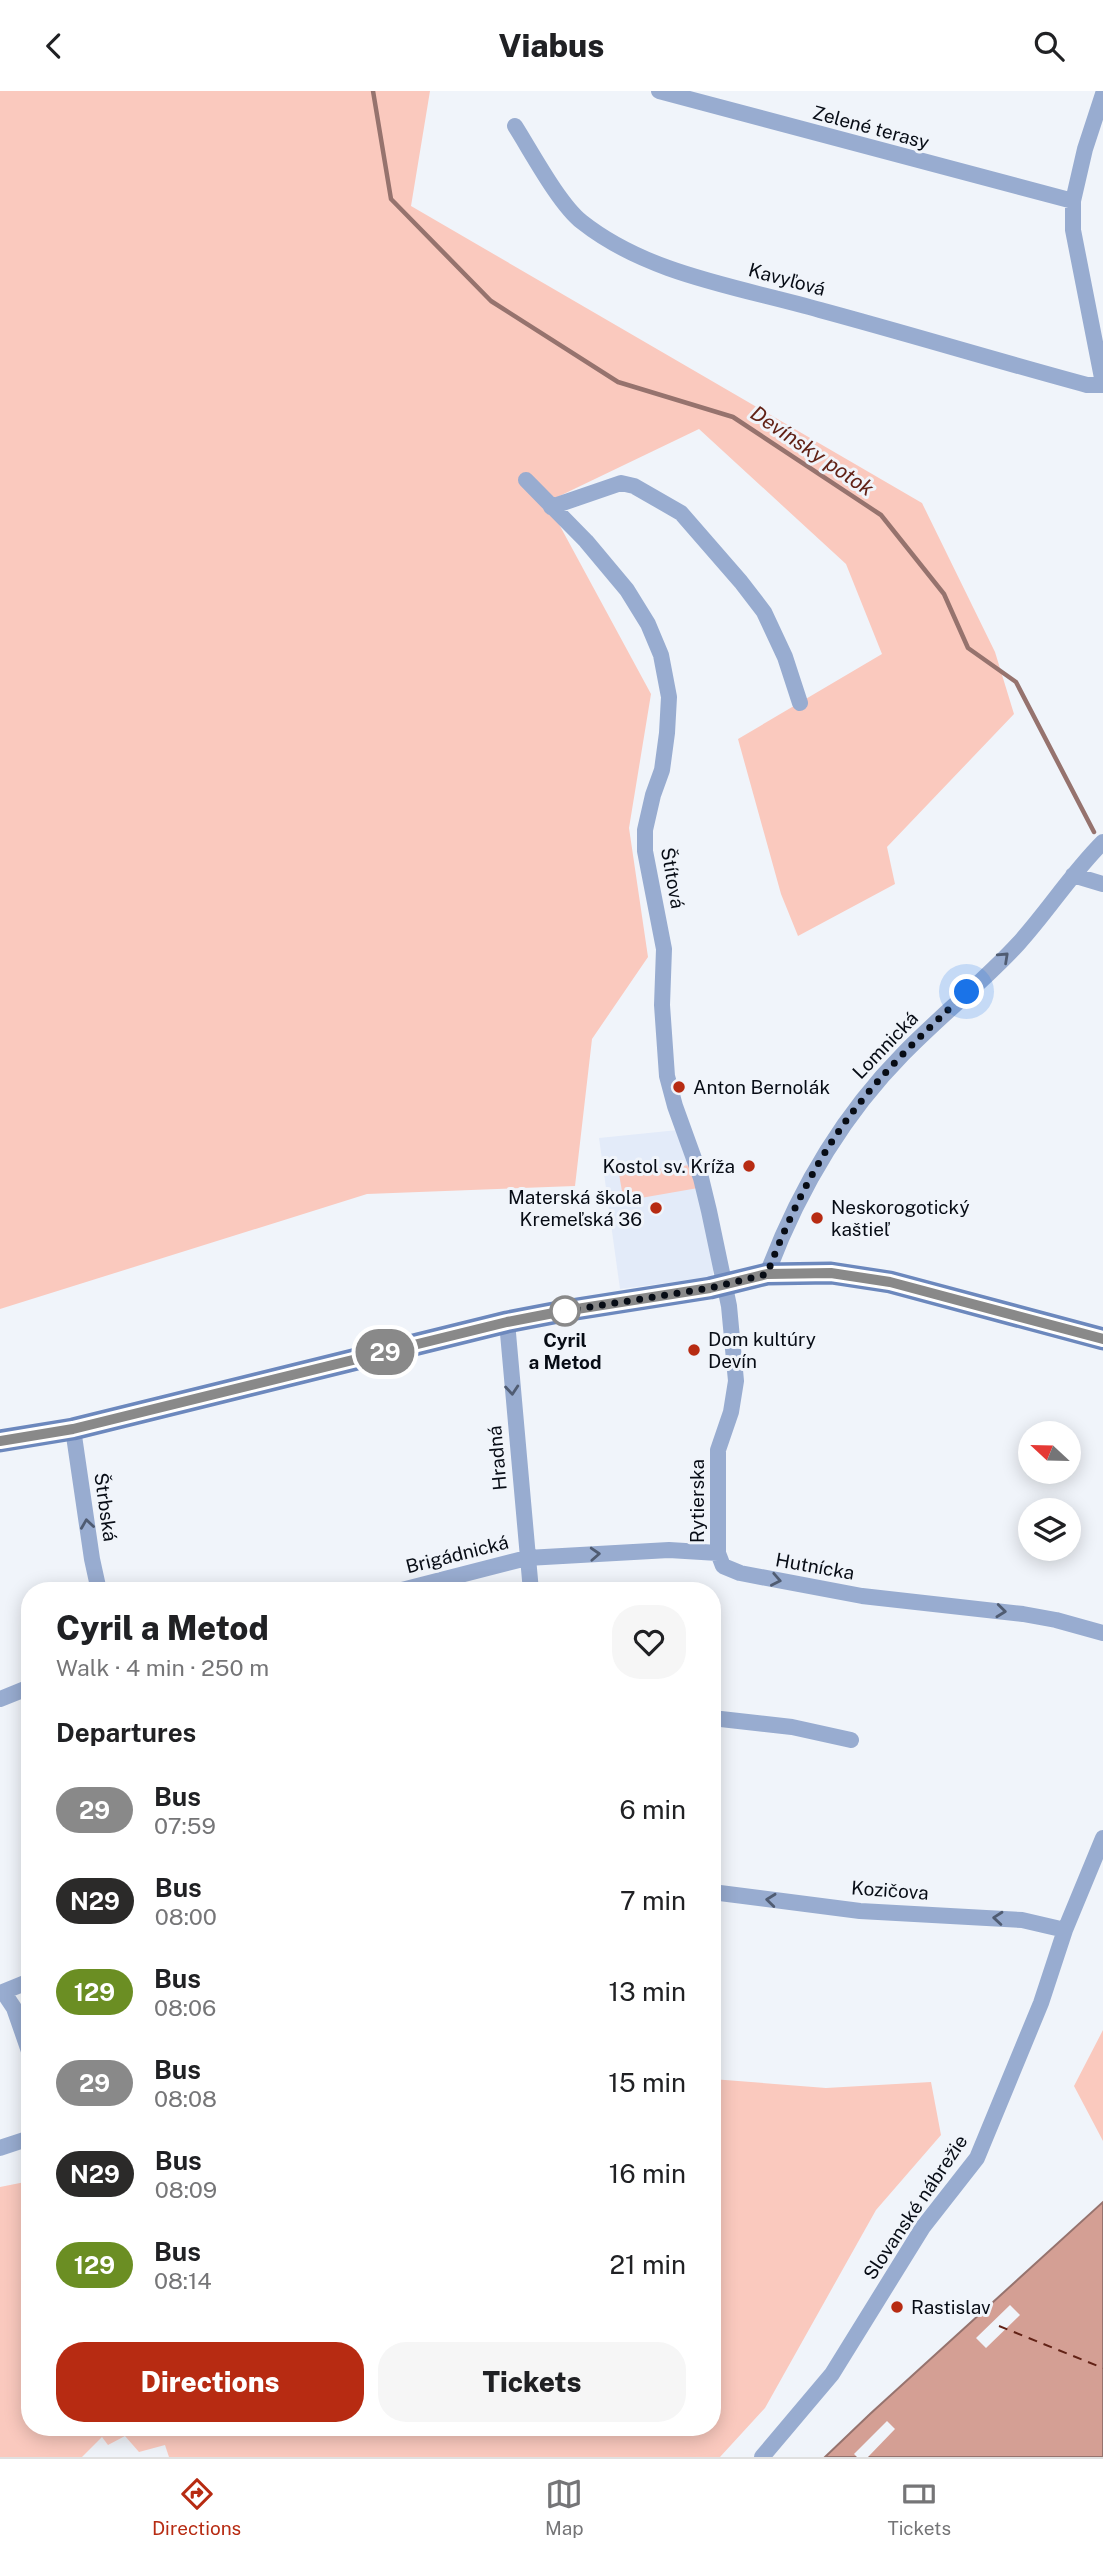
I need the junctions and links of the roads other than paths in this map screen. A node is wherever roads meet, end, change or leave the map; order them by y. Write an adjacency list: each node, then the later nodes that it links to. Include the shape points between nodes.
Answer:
1 (659, 91): 4 (street, Zelené terasy)
2 (1103, 95): 4 (street)
3 (515, 126): 5 (street, Kavyľová, via 580,221 667,269 1087,385)
4 (1073, 201): 5 (street, via 1074,246)
5 (1103, 384)
6 (526, 480): 7 (street, Štítová)
7 (551, 507): 8 (street, via 621,483 681,513 764,612); 13 (street, Štítová, via 627,590 661,655 669,697 667,733 645,829 645,851 664,950 667,1076 701,1178)
8 (800, 703)
9 (1103, 842): 10 (street, Lomnická)
10 (1073, 875): 11 (street); 12 (street, Lomnická, one-way to 10, via 781,1236 858,1105 901,1055 1017,944)
11 (1103, 884)
12 (767, 1274): 13 (street); 15 (street, via 831,1273 890,1282)
13 (724, 1285): 14 (street); 18 (street, Rytierska, via 736,1381 718,1450)
14 (507, 1322): 16 (street); 19 (street, Hradná, one-way to 19)
15 (1103, 1339)
16 (73, 1429): 17 (street); 20 (street, Štrbská, one-way to 16)
17 (0, 1441)
18 (718, 1553): 19 (street, one-way to 18, via 669,1550); 23 (street, Hutnícka, one-way to 23, via 723,1566 740,1573 862,1596 1023,1613)
19 (527, 1558): 21 (street, Brigádnická); 22 (street, Hradná)
20 (97, 1582)
21 (433, 1582)
22 (530, 1582)
23 (1103, 1633)
24 (21, 1690): 25 (street)
25 (0, 1699)
26 (721, 1719): 27 (street)
27 (851, 1740)
28 (1103, 1838): 30 (street, Slovanské nábrežie)
29 (721, 1893): 30 (street, Kozičova, one-way to 29, via 1023,1920 860,1910)
30 (1065, 1930): 36 (street, Slovanské nábrežie, via 1041,2003 977,2158 923,2227 832,2374)
31 (21, 1984): 32 (street)
32 (2, 1993): 33 (street)
33 (21, 2028)
34 (21, 2141): 35 (street)
35 (0, 2148)
36 (762, 2457)

